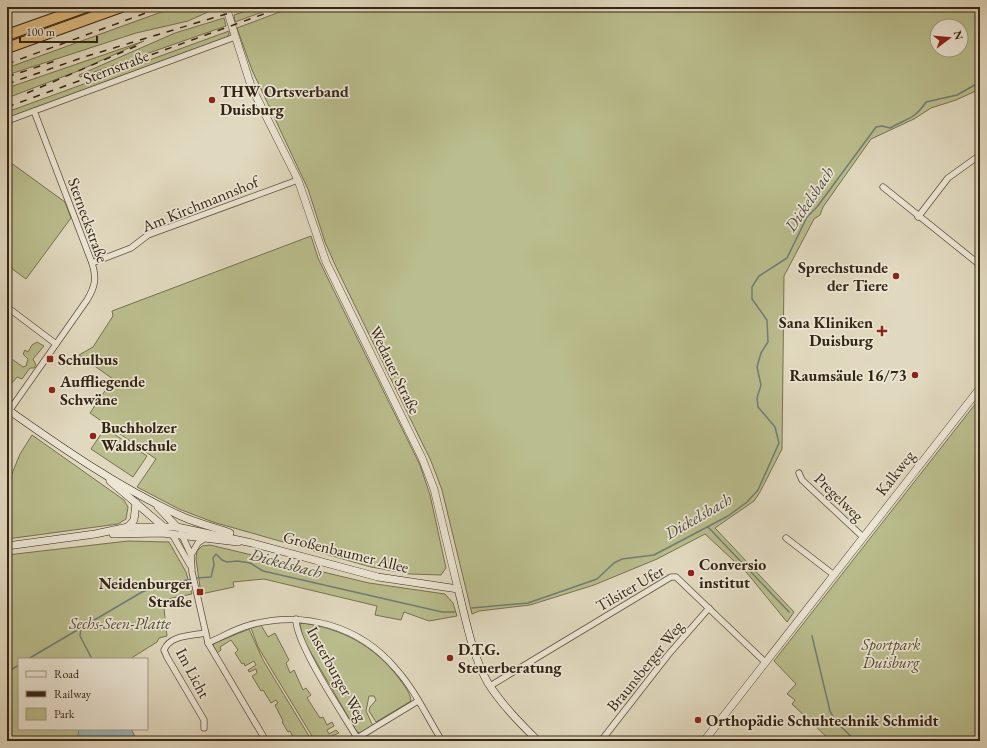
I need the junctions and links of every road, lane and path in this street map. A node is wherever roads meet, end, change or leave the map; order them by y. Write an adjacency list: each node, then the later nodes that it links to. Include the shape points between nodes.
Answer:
1 (86, 7): 4 (highway)
2 (121, 7): 6 (highway)
3 (226, 7): 5 (main road, Wedauer Straße)
4 (7, 35)
5 (235, 37): 7 (street, Sternstraße); 10 (main road, Wedauer Straße, via 251,86)
6 (7, 48)
7 (34, 111): 8 (street, Sternstraße); 13 (street, Sterneckstraße)
8 (7, 121)
9 (980, 155): 12 (street, via 948,178)
10 (298, 180): 13 (street, Am Kirchmannshof, via 148,235 131,248); 37 (main road, Wedauer Straße, via 326,262 422,458 438,503)
11 (883, 187): 12 (street)
12 (918, 217): 14 (street)
13 (92, 263): 16 (street, Sterneckstraße, via 96,279 94,289)
14 (980, 266)
15 (7, 307): 16 (street)
16 (56, 344): 18 (street, Sterneckstraße)
17 (980, 388): 29 (main road, Kalkweg)
18 (8, 412): 19 (main road)
19 (93, 467): 21 (main road); 22 (main road)
20 (799, 473): 29 (street, Pregelweg, via 802,480)
21 (150, 500): 25 (main road); 32 (main road, via 181,516 240,536)
22 (136, 503): 23 (main road); 24 (main road, via 134,520)
23 (163, 526): 24 (main road, Großenbaumer Allee); 25 (main road, Großenbaumer Allee); 27 (main road)
24 (128, 527): 26 (main road, Großenbaumer Allee)
25 (177, 527): 28 (street); 32 (main road, Großenbaumer Allee)
26 (95, 534): 27 (main road, Großenbaumer Allee); 33 (main road, Großenbaumer Allee)
27 (172, 534): 28 (main road, Großenbaumer Allee); 35 (street)
28 (182, 535): 30 (main road, Großenbaumer Allee); 34 (street)
29 (863, 537): 36 (main road, Kalkweg)
30 (205, 538): 32 (main road, Großenbaumer Allee); 34 (street, via 198,543)
31 (786, 538): 36 (street)
32 (252, 543): 37 (main road, Großenbaumer Allee, via 378,577)
33 (7, 546)
34 (191, 555): 35 (street)
35 (191, 566): 40 (street)
36 (834, 575): 42 (main road, Kalkweg)
37 (458, 589): 43 (main road, Wedauer Straße, via 479,664)
38 (709, 608): 42 (street, Tilsiter Ufer); 43 (street, Tilsiter Ufer, via 678,578 671,578); 50 (street, Braunsberger Weg, via 669,654)
39 (296, 619): 41 (street, via 249,626); 44 (street, via 332,626 366,642 398,670); 46 (street, Insterburger Weg, via 300,638)
40 (205, 633): 41 (street); 45 (street, Im Licht, via 173,639 164,650 204,720)
41 (208, 643): 47 (street)
42 (765, 662): 51 (main road, Kalkweg)
43 (490, 686): 49 (main road, Wedauer Straße, via 505,707)
44 (418, 701): 46 (street); 48 (street)
45 (204, 728)
46 (358, 739)
47 (266, 741)
48 (442, 741)
49 (538, 741)
50 (601, 741)
51 (704, 741)

